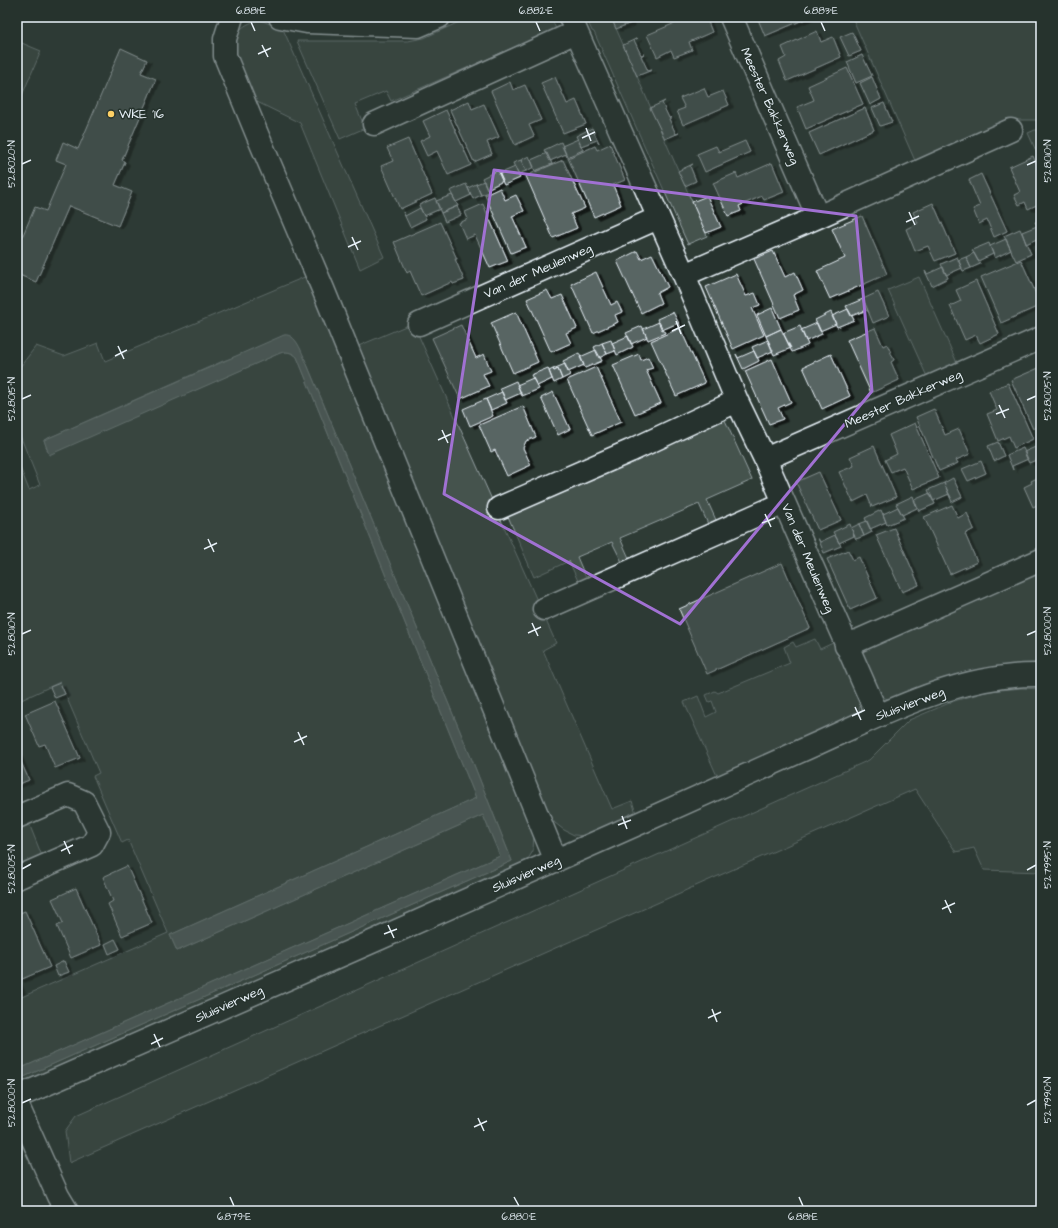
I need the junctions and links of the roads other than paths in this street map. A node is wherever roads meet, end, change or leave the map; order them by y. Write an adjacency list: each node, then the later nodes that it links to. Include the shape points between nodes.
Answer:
1 (232, 17): 23 (street, via 225,39 225,56 323,289)
2 (280, 17): 3 (street, via 307,22 418,26)
3 (439, 17)
4 (731, 17): 8 (street, Meester Bakkerweg)
5 (573, 25): 6 (street, Van der Meulenweg); 9 (street, Van der Meulenweg)
6 (374, 124)
7 (1011, 130): 8 (street)
8 (818, 217): 10 (street)
9 (658, 218): 10 (street, Van der Meulenweg); 11 (street, Van der Meulenweg)
10 (684, 275): 13 (street, Van der Meulenweg)
11 (419, 324)
12 (1041, 338): 14 (street, Meester Bakkerweg)
13 (738, 401): 14 (street, Van der Meulenweg); 16 (street)
14 (765, 459): 15 (street, Van der Meulenweg)
15 (784, 503): 18 (street); 19 (street, Van der Meulenweg)
16 (500, 508)
17 (1041, 560): 19 (street)
18 (544, 609)
19 (846, 646): 21 (street, Van der Meulenweg)
20 (1041, 675): 21 (street, Sluisvierweg, via 970,683 933,694)
21 (878, 716): 23 (street, Sluisvierweg)
22 (17, 817): 24 (street, via 68,795 84,802 98,832 92,845)
23 (556, 861): 25 (street, Sluisvierweg)
24 (17, 878)
25 (17, 1097)
26 (17, 1104): 27 (street)
27 (67, 1211)

